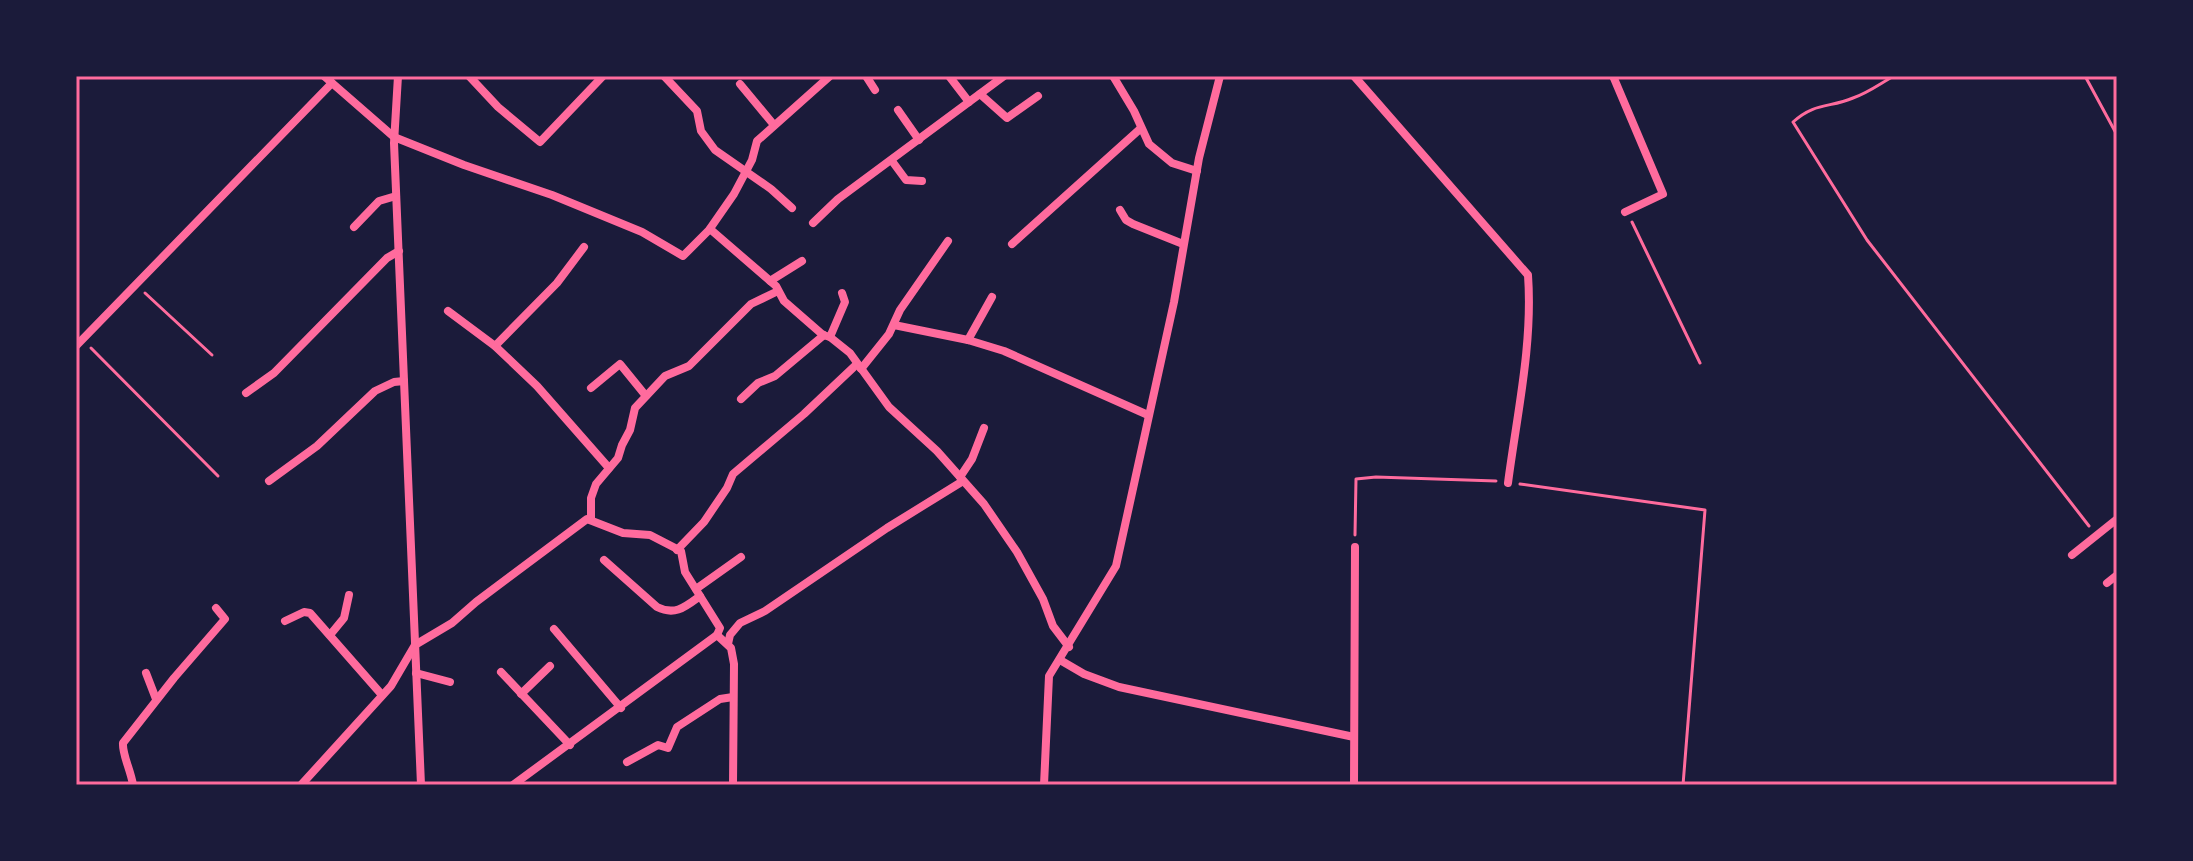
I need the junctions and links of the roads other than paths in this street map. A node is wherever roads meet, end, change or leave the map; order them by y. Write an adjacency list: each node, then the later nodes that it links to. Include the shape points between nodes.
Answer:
1 (324, 76): 14 (street)
2 (398, 76): 23 (street)
3 (469, 76): 4 (street, via 540,142)
4 (603, 76)
5 (664, 76): 27 (street, via 697,111 708,142)
6 (830, 76): 21 (street)
7 (866, 76): 16 (street)
8 (949, 76): 19 (street)
9 (1004, 76): 17 (street)
10 (1113, 76): 22 (street)
11 (1220, 76): 26 (street)
12 (1354, 76): 63 (street, via 1528,275 1524,372)
13 (1613, 76): 32 (street, via 1663,194)
14 (332, 83): 23 (street); 50 (street)
15 (740, 84): 21 (street)
16 (875, 90)
17 (980, 94): 18 (street, via 1007,118); 19 (street)
18 (1038, 96)
19 (969, 102): 24 (street)
20 (898, 110): 24 (street)
21 (774, 125): 27 (street, via 757,141)
22 (1140, 129): 26 (street, via 1172,163); 37 (street)
23 (394, 137): 29 (street); 35 (street, via 656,237 683,256)
24 (919, 140): 25 (street)
25 (892, 161): 28 (street, via 906,180); 33 (street)
26 (1197, 171): 38 (street)
27 (746, 172): 30 (street); 35 (street)
28 (922, 181)
29 (396, 196): 34 (street, via 379,201); 40 (street)
30 (792, 208)
31 (1120, 210): 38 (street, via 1133,224)
32 (1626, 212)
33 (813, 223)
34 (354, 227)
35 (710, 229): 42 (street)
36 (948, 241): 47 (street)
37 (1012, 244)
38 (1183, 244): 58 (street)
39 (584, 247): 51 (street)
40 (399, 251): 53 (street); 55 (street, via 274,373)
41 (802, 261): 42 (street)
42 (770, 281): 43 (street)
43 (778, 291): 48 (street); 56 (street, via 751,304 689,366 665,376)
44 (842, 293): 48 (street, via 845,302)
45 (992, 297): 49 (street)
46 (448, 311): 51 (street)
47 (894, 325): 49 (street); 52 (street)
48 (827, 336): 52 (street); 57 (street)
49 (968, 340): 58 (street, via 1037,364)
50 (79, 343)
51 (495, 346): 60 (street)
52 (859, 367): 61 (street, via 889,407); 67 (street, via 733,474 704,522)
53 (404, 381): 62 (street, via 375,391 317,446); 81 (street)
54 (591, 388): 56 (street, via 620,364)
55 (246, 393)
56 (646, 396): 60 (street, via 635,408 618,458)
57 (741, 399)
58 (1148, 415): 82 (street, via 1116,566)
59 (984, 428): 61 (street)
60 (609, 468): 65 (street, via 591,498)
61 (962, 479): 80 (street, via 740,623); 82 (street, via 1017,552)
62 (269, 481)
63 (1508, 483)
64 (2117, 519): 68 (street)
65 (591, 520): 67 (street, via 623,533 650,535); 81 (street, via 581,522 452,623)
66 (1355, 547): 94 (street)
67 (677, 550): 73 (street)
68 (2072, 555)
69 (741, 557): 73 (street)
70 (604, 560): 73 (street, via 666,611 675,612)
71 (2117, 575): 72 (street)
72 (2107, 583)
73 (698, 593): 79 (street, via 720,628)
74 (349, 595): 78 (street, via 344,618)
75 (216, 608): 92 (street, via 225,619)
76 (285, 621): 78 (street, via 310,613)
77 (554, 629): 93 (street)
78 (330, 635): 90 (street)
79 (717, 635): 80 (street); 93 (street)
80 (728, 644): 91 (street, via 735,673)
81 (415, 645): 87 (street); 90 (street)
82 (1069, 647): 83 (street)
83 (1060, 660): 94 (street, via 1119,687); 102 (street, via 1049,676)
84 (550, 666): 89 (street)
85 (501, 672): 89 (street)
86 (146, 673): 92 (street)
87 (416, 673): 88 (street); 99 (street)
88 (450, 682)
89 (521, 694): 95 (street)
90 (382, 695): 97 (street)
91 (733, 697): 96 (street, via 720,699 677,727 668,748 658,745); 101 (street)
92 (156, 699): 98 (street, via 123,743)
93 (621, 708): 95 (street)
94 (1354, 737): 103 (street)
95 (570, 745): 100 (street)
96 (627, 762)
97 (307, 783)
98 (133, 785)
99 (421, 785)
100 (513, 785)
101 (733, 785)
102 (1044, 785)
103 (1354, 785)

